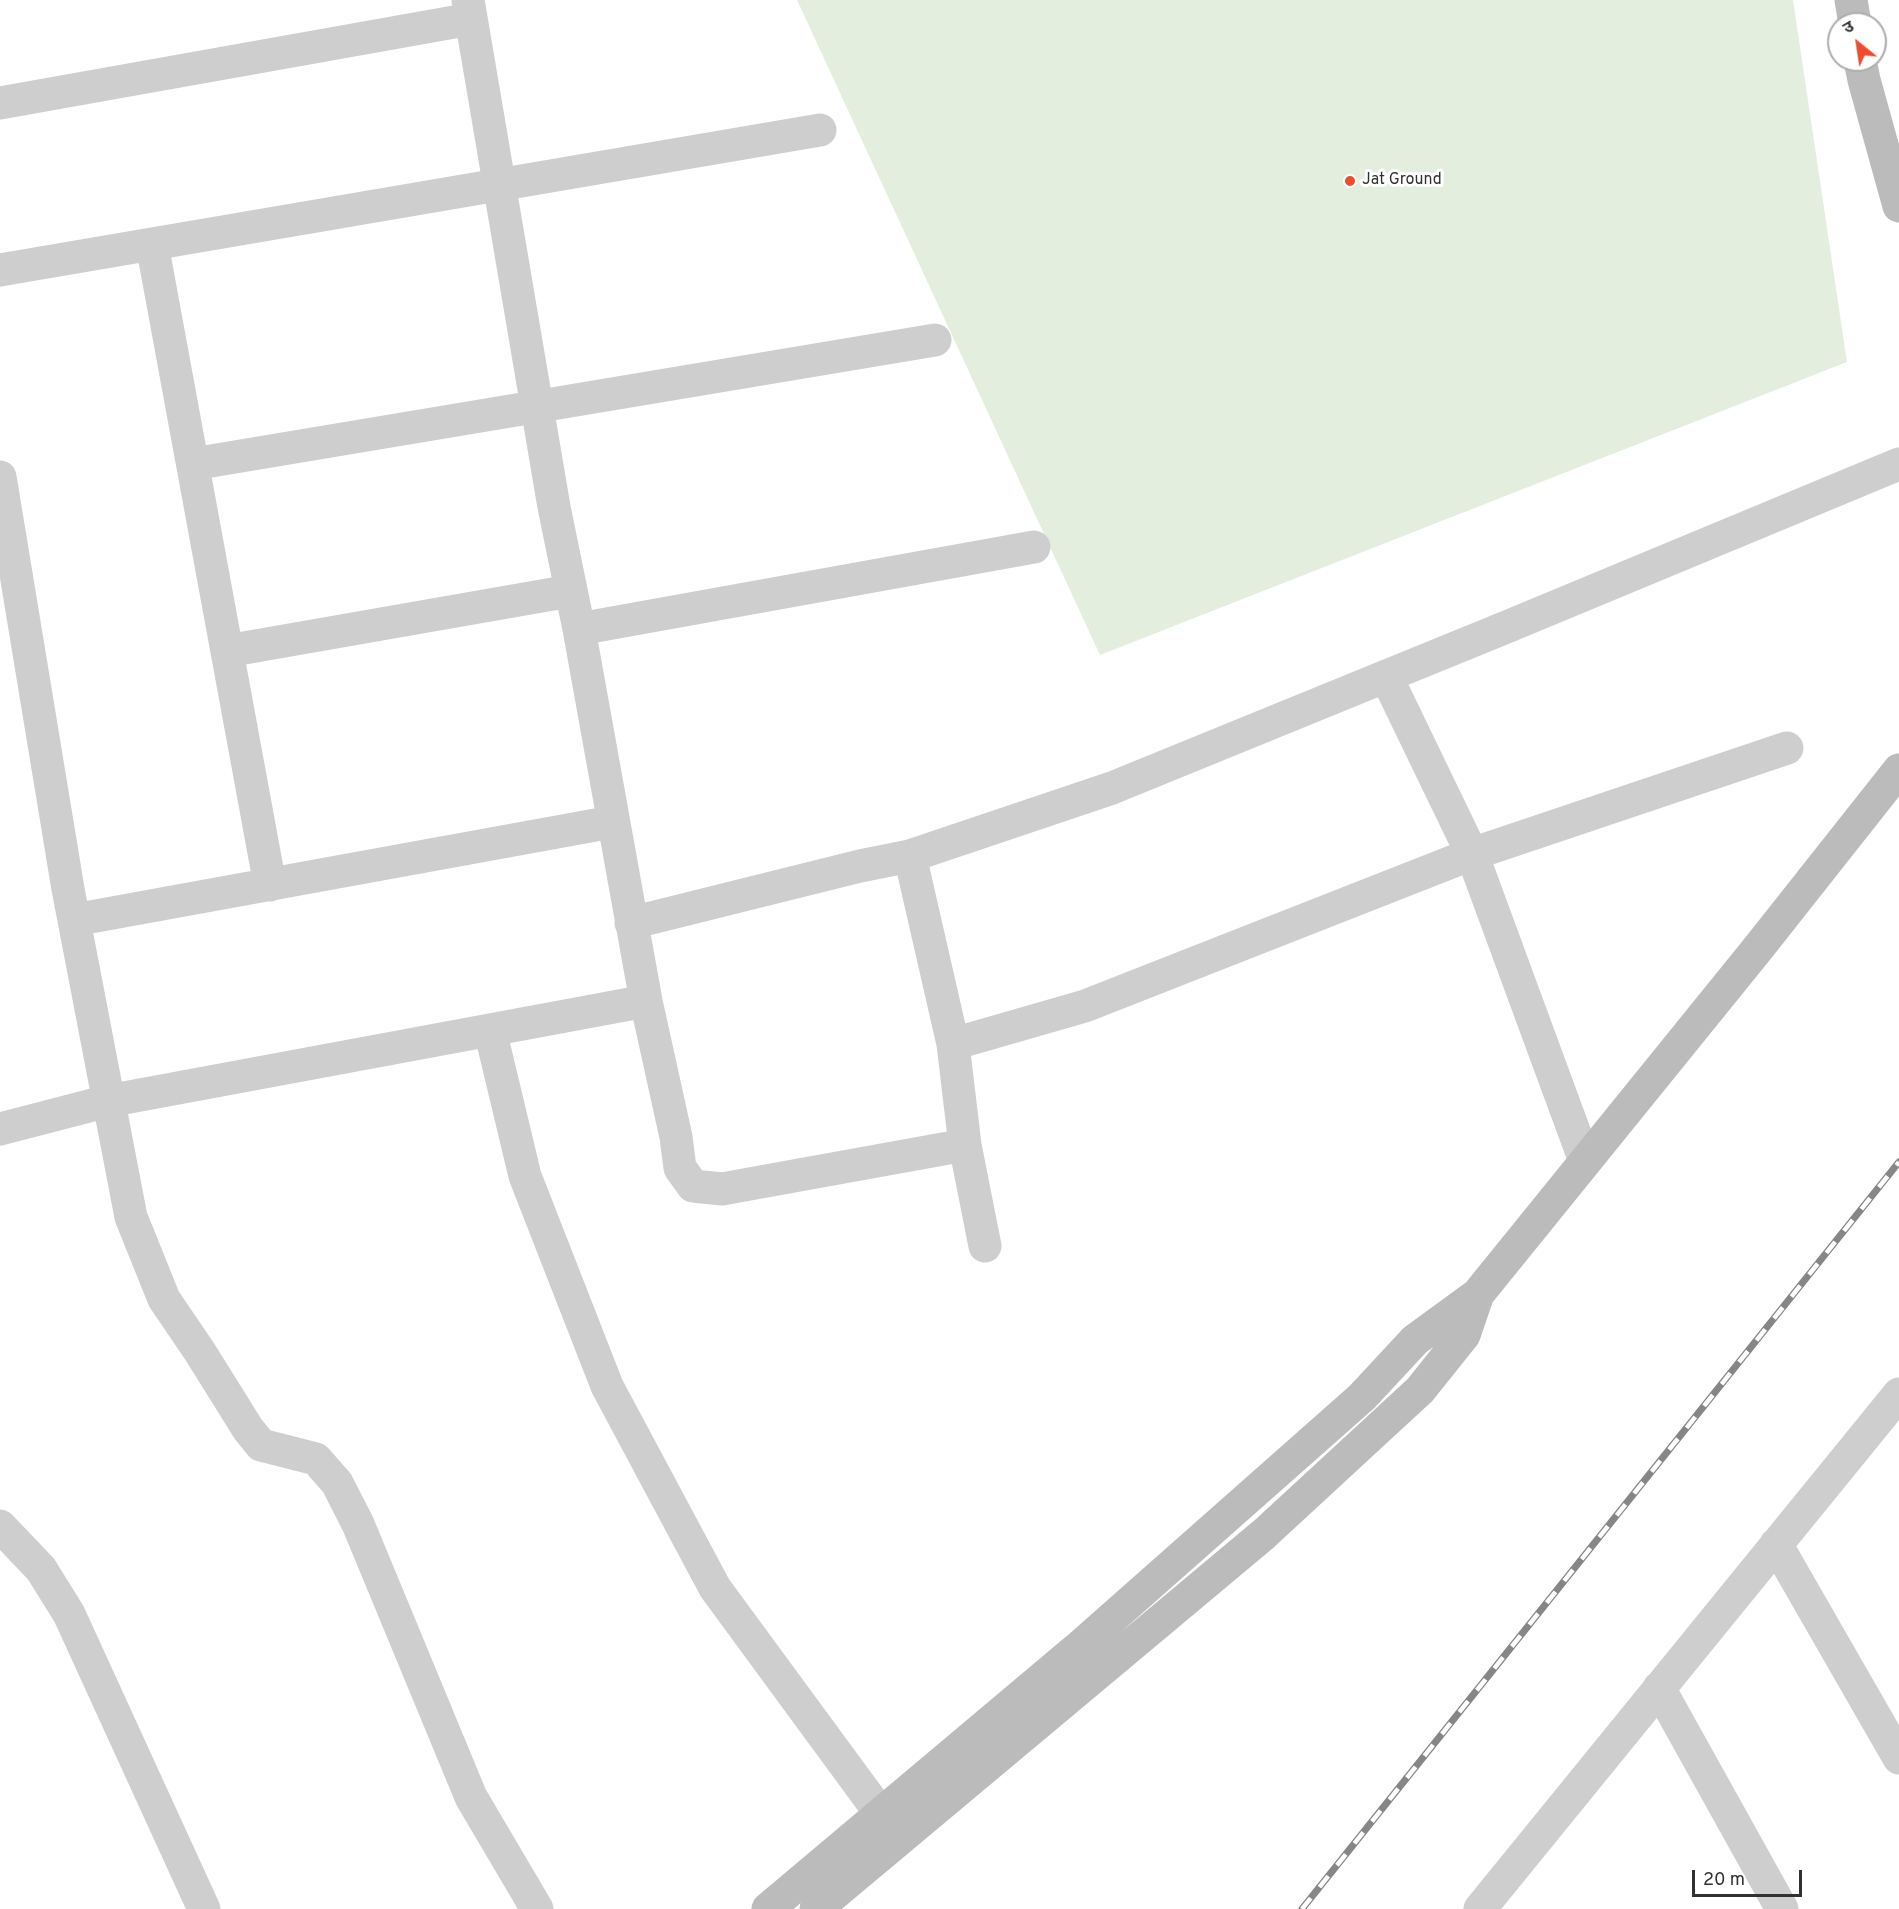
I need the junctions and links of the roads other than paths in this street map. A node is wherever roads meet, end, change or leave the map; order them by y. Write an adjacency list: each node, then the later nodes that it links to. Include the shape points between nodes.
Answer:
1 (469, 9): 3 (street); 5 (street)
2 (1862, 72): 6 (main road)
3 (0, 103)
4 (820, 130): 5 (street)
5 (499, 184): 7 (street); 10 (street)
6 (1899, 206)
7 (152, 244): 8 (street); 11 (street)
8 (0, 270)
9 (934, 340): 10 (street)
10 (537, 406): 11 (street); 16 (street)
11 (193, 464): 18 (street)
12 (1899, 464): 19 (street)
13 (0, 477): 15 (street)
14 (1034, 547): 17 (street)
15 (9, 588): 26 (street)
16 (570, 591): 17 (street); 18 (street)
17 (579, 628): 22 (street)
18 (227, 651): 25 (street)
19 (1386, 676): 23 (street); 24 (street, via 1112,788)
20 (1787, 748): 23 (street)
21 (1899, 770): 34 (main road)
22 (612, 822): 25 (street); 27 (street)
23 (1472, 854): 30 (street, via 1085,1006); 34 (street)
24 (910, 856): 27 (street); 30 (street)
25 (270, 885): 26 (street)
26 (74, 920): 31 (street)
27 (631, 923): 28 (street)
28 (646, 1001): 29 (street); 33 (street, via 680,1168 693,1186 722,1189)
29 (490, 1030): 31 (street); 41 (street, via 525,1176 607,1386 715,1588)
30 (953, 1044): 33 (street)
31 (108, 1101): 32 (street); 43 (street, via 131,1216 164,1299 261,1445 316,1459 337,1483 358,1524 471,1797)
32 (0, 1129)
33 (965, 1145): 35 (street)
34 (1585, 1161): 41 (main road, via 1478,1294 1464,1335 1420,1390 1264,1534)
35 (985, 1246)
36 (1899, 1394): 38 (street)
37 (0, 1526): 42 (street, via 41,1569 69,1614)
38 (1776, 1544): 39 (street); 40 (street)
39 (1659, 1688): 46 (street); 47 (street)
40 (1899, 1758)
41 (891, 1825): 44 (main road); 45 (main road)
42 (204, 1909)
43 (537, 1909)
44 (768, 1909)
45 (816, 1909)
46 (1480, 1909)
47 (1782, 1909)

